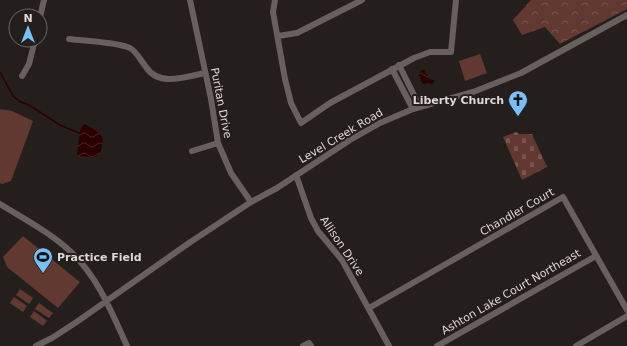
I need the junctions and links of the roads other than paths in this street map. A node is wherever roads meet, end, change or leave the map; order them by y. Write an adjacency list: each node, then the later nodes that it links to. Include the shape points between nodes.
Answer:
1 (190, 0): 11 (street, Puritan Drive)
2 (275, 0): 6 (street, via 273,12)
3 (362, 0): 6 (street, via 298,33)
4 (456, 0): 9 (street, via 451,52 430,52)
5 (627, 15): 13 (street, Level Creek Road, via 521,73 473,92)
6 (278, 36): 10 (street, via 291,103 301,123 330,103)
7 (69, 39): 11 (street, via 130,48 148,71 164,80)
8 (33, 48): 12 (street, via 29,64)
9 (399, 65): 10 (street); 13 (street)
10 (392, 69): 14 (street)
11 (205, 73): 15 (street, Puritan Drive)
12 (22, 76)
13 (420, 107): 14 (street, Level Creek Road)
14 (413, 109): 17 (street, Level Creek Road, via 380,123)
15 (218, 144): 16 (street); 18 (street, Puritan Drive, via 231,173)
16 (192, 151)
17 (296, 175): 18 (street, Level Creek Road); 22 (street, Allison Drive, via 318,231 342,260)
18 (251, 202): 21 (street, Level Creek Road)
19 (0, 204): 21 (street, via 70,251 86,268)
20 (596, 256): 22 (street, Chandler Court, via 563,197); 23 (street, Chandler Court); 30 (street, Ashton Lake Court Northeast)
21 (106, 300): 25 (street, Level Creek Road, via 78,321); 26 (street)
22 (369, 308): 29 (street, Allison Drive)
23 (627, 310)
24 (627, 316): 31 (street)
25 (36, 346)
26 (127, 346)
27 (303, 346): 28 (street, via 309,343)
28 (311, 346)
29 (389, 346)
30 (437, 346)
31 (576, 346)

